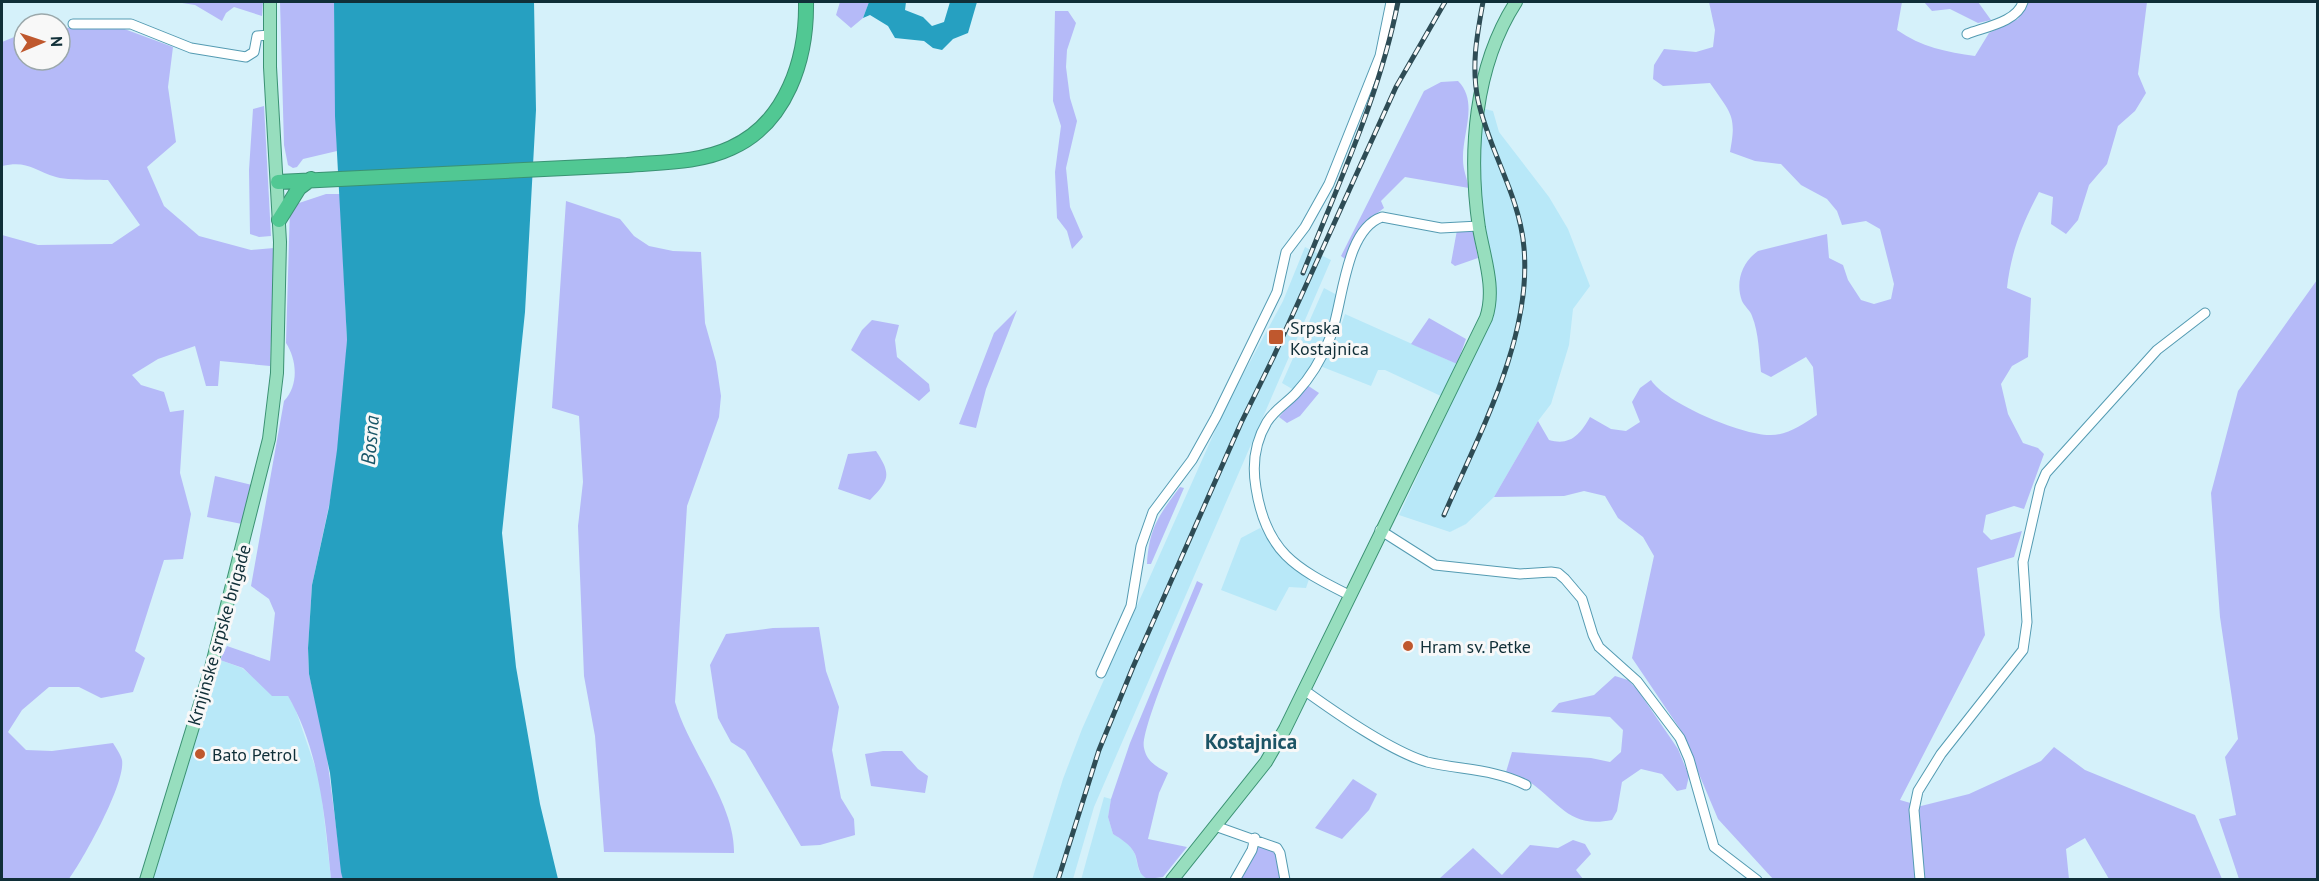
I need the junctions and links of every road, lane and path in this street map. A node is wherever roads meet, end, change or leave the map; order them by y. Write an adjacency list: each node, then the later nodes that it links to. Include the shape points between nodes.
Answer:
1 (270, 2): 8 (main road, Krnjinske srpske brigade)
2 (806, 2): 9 (highway, via 803,51 774,115 752,137 730,149 708,156 627,165)
3 (1391, 2): 16 (street, via 1380,56 1334,174 1286,252 1277,292 1216,417 1192,460 1154,512 1141,546 1131,606)
4 (1516, 2): 12 (main road, via 1496,42 1479,102 1475,165)
5 (2023, 2): 7 (street, via 2009,19)
6 (73, 24): 8 (street, via 121,22 191,48 246,57 254,52 257,36)
7 (1967, 34)
8 (269, 35): 10 (main road, Krnjinske srpske brigade)
9 (311, 179): 10 (highway); 11 (highway, via 299,188)
10 (278, 182): 11 (main road, Krnjinske srpske brigade)
11 (279, 220): 21 (main road, Krnjinske srpske brigade, via 277,373 269,439 211,668)
12 (1479, 226): 14 (main road, via 1489,278 1488,311); 15 (street, via 1441,228 1382,217 1373,220 1366,227 1340,291 1337,320 1324,352 1296,393 1268,421 1259,438 1254,480 1266,531 1283,554 1304,571)
13 (2205, 313): 26 (street, via 2157,350 2046,473 2023,562 2027,622 2024,650 1941,754 1918,791 1914,810)
14 (1380, 530): 15 (main road); 25 (street, via 1435,565 1520,574 1551,572 1565,579 1582,599 1599,647 1637,681 1680,738 1714,847)
15 (1349, 596): 17 (main road)
16 (1101, 673)
17 (1304, 690): 18 (street, via 1370,733 1426,761 1493,773); 19 (main road, via 1266,762)
18 (1526, 785)
19 (1215, 826): 20 (street); 22 (main road)
20 (1255, 838): 23 (street); 24 (street, via 1280,853)
21 (146, 879)
22 (1172, 879)
23 (1235, 879)
24 (1285, 879)
25 (1757, 879)
26 (1920, 879)

